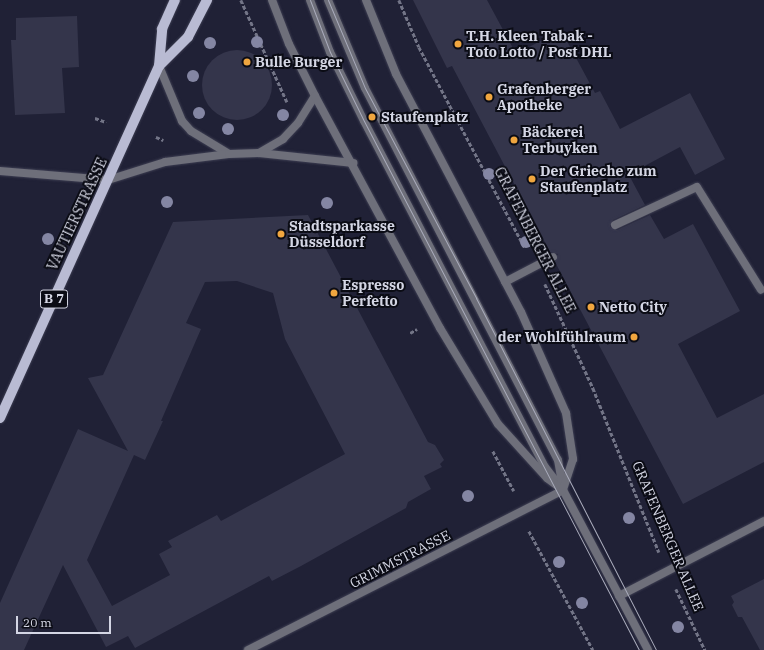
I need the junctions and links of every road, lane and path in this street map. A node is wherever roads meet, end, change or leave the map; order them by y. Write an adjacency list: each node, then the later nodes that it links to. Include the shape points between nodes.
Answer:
1 (175, 0): 9 (main road, VAUTIERSTRASSE / B 7, via 162,29)
2 (207, 0): 9 (main road, VAUTIERSTRASSE / B 7, via 188,37)
3 (241, 0): 11 (path)
4 (272, 0): 10 (street, via 289,44)
5 (310, 0): 30 (street, via 330,52 364,121 545,467)
6 (328, 0): 30 (street, via 365,88 558,460)
7 (366, 0): 24 (street, via 396,74)
8 (399, 0): 23 (path, GRAFENBERGER ALLEE, via 419,47)
9 (159, 66): 17 (street, via 182,121 191,130); 20 (main road, VAUTIERSTRASSE / B 7)
10 (315, 96): 16 (street, via 298,123 283,139); 18 (street)
11 (289, 105)
12 (95, 118): 13 (path)
13 (106, 122)
14 (156, 138): 15 (path)
15 (165, 140)
16 (259, 153): 17 (street); 18 (street)
17 (229, 154): 20 (street, via 165,162)
18 (353, 163): 30 (street, via 440,328 498,424 542,473)
19 (0, 171): 20 (street)
20 (108, 180): 28 (main road, VAUTIERSTRASSE / B 7)
21 (615, 225): 25 (street, via 697,187)
22 (553, 257): 23 (street)
23 (535, 266): 24 (street); 33 (path, GRAFENBERGER ALLEE, via 593,388)
24 (505, 282): 30 (street, via 566,413 573,459)
25 (760, 290)
26 (418, 329): 27 (path)
27 (410, 333)
28 (0, 418)
29 (491, 447): 31 (path, via 515,494)
30 (563, 490): 31 (street, GRIMMSTRASSE); 34 (street)
31 (520, 512): 35 (street, GRIMMSTRASSE); 36 (path)
32 (764, 521): 33 (street)
33 (668, 571): 34 (street); 38 (path, GRAFENBERGER ALLEE)
34 (619, 596): 37 (street)
35 (248, 650)
36 (593, 650)
37 (648, 650)
38 (705, 650)

